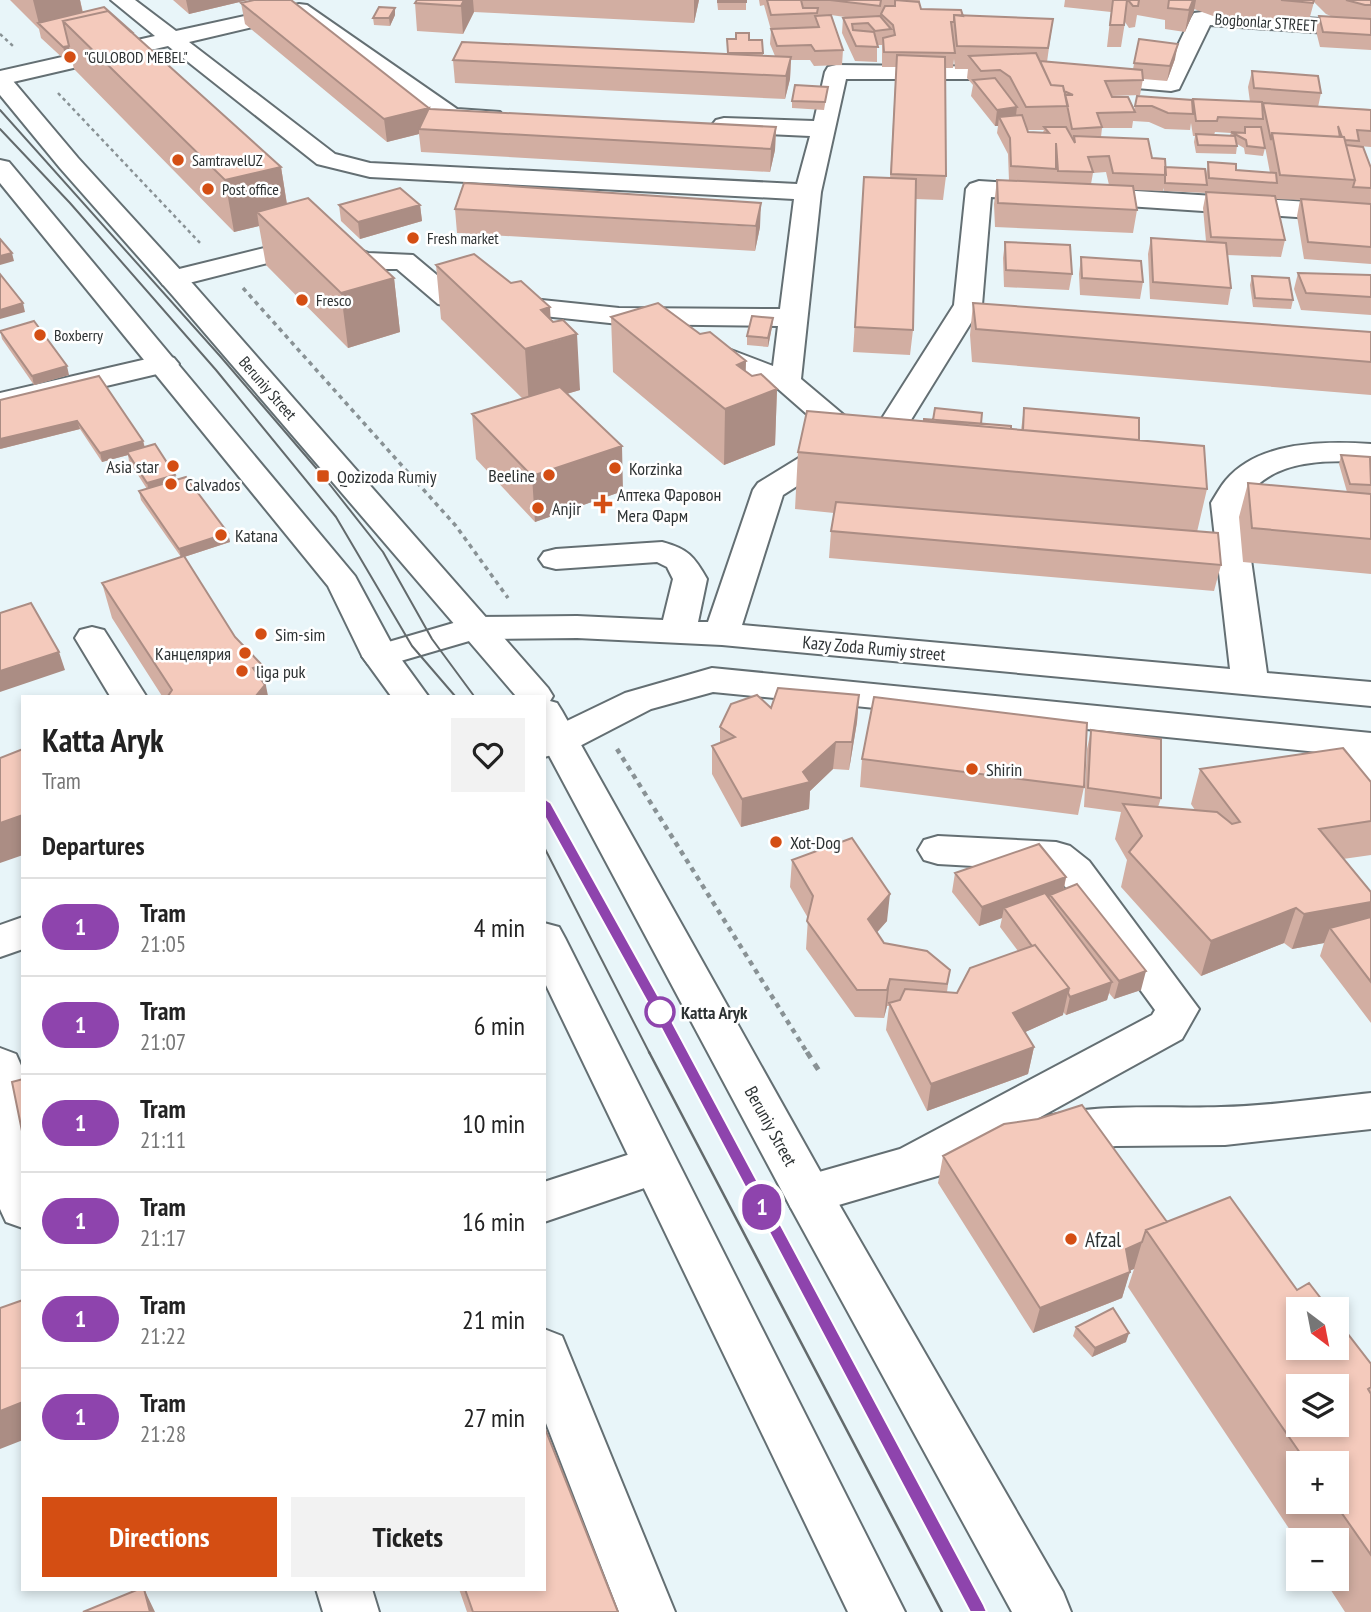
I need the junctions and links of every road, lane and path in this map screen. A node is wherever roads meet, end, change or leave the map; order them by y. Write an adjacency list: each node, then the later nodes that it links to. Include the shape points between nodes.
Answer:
1 (122, 0): 4 (street)
2 (1371, 29): 9 (street, Bogbonlar STREET, via 1202,18)
3 (0, 34): 5 (path)
4 (174, 40): 5 (street); 11 (street, via 299,10 451,116); 16 (street, via 326,159 370,170)
5 (36, 71): 8 (street); 18 (path)
6 (1042, 72): 13 (street, via 836,72)
7 (1068, 75): 9 (street)
8 (0, 79): 19 (street, Beruniy Street)
9 (1171, 84): 10 (street)
10 (1178, 108)
11 (520, 118)
12 (700, 124): 13 (street)
13 (824, 129): 16 (street)
14 (0, 167): 24 (street)
15 (494, 199): 16 (street)
16 (806, 204): 23 (street)
17 (1371, 214): 20 (street, via 979,189)
18 (223, 266): 19 (street); 22 (street, via 317,243 365,261 404,261 448,298); 31 (path, via 456,526)
19 (173, 279): 30 (street, Beruniy Street)
20 (968, 305): 21 (street); 27 (street, via 890,430)
21 (996, 307)
22 (619, 316): 23 (street); 25 (street)
23 (792, 317): 25 (street)
24 (163, 364): 26 (street); 35 (street, via 343,583)
25 (786, 381): 27 (street)
26 (0, 402)
27 (852, 437): 33 (street, via 769,490)
28 (1371, 453): 36 (street, via 1297,454 1250,474 1233,487 1227,503)
29 (556, 559): 32 (street, via 662,552 680,561 690,579)
30 (474, 628): 31 (street, Kazy Zoda Rumiy street); 35 (street, Kazy Zoda Rumiy street); 40 (street, Beruniy Street)
31 (530, 628): 32 (street, Kazy Zoda Rumiy street)
32 (678, 632): 33 (street, Kazy Zoda Rumiy street)
33 (722, 634): 36 (street, Kazy Zoda Rumiy street)
34 (92, 638): 38 (street)
35 (380, 656): 39 (street)
36 (1250, 682): 37 (street, Kazy Zoda Rumiy street)
37 (1371, 694)
38 (127, 695)
39 (409, 695)
40 (534, 695)
41 (561, 730): 42 (street, via 712,680); 48 (path); 54 (street, Beruniy Street)
42 (1361, 744): 43 (street)
43 (1371, 783)
44 (938, 850): 52 (street, via 1056,856 1075,871 1178,1009 1167,1027)
45 (21, 933): 46 (street)
46 (0, 942)
47 (546, 942): 51 (street)
48 (821, 1074)
49 (9, 1087): 53 (street)
50 (1371, 1111): 52 (street, via 1225,1126 1116,1127 1003,1139)
51 (656, 1165): 55 (street); 60 (street)
52 (911, 1165): 54 (street)
53 (21, 1191)
54 (808, 1194): 61 (street, Beruniy Street)
55 (546, 1201)
56 (546, 1357): 59 (street)
57 (345, 1591): 58 (street)
58 (351, 1612)
59 (647, 1612)
60 (877, 1612)
61 (1043, 1612)

